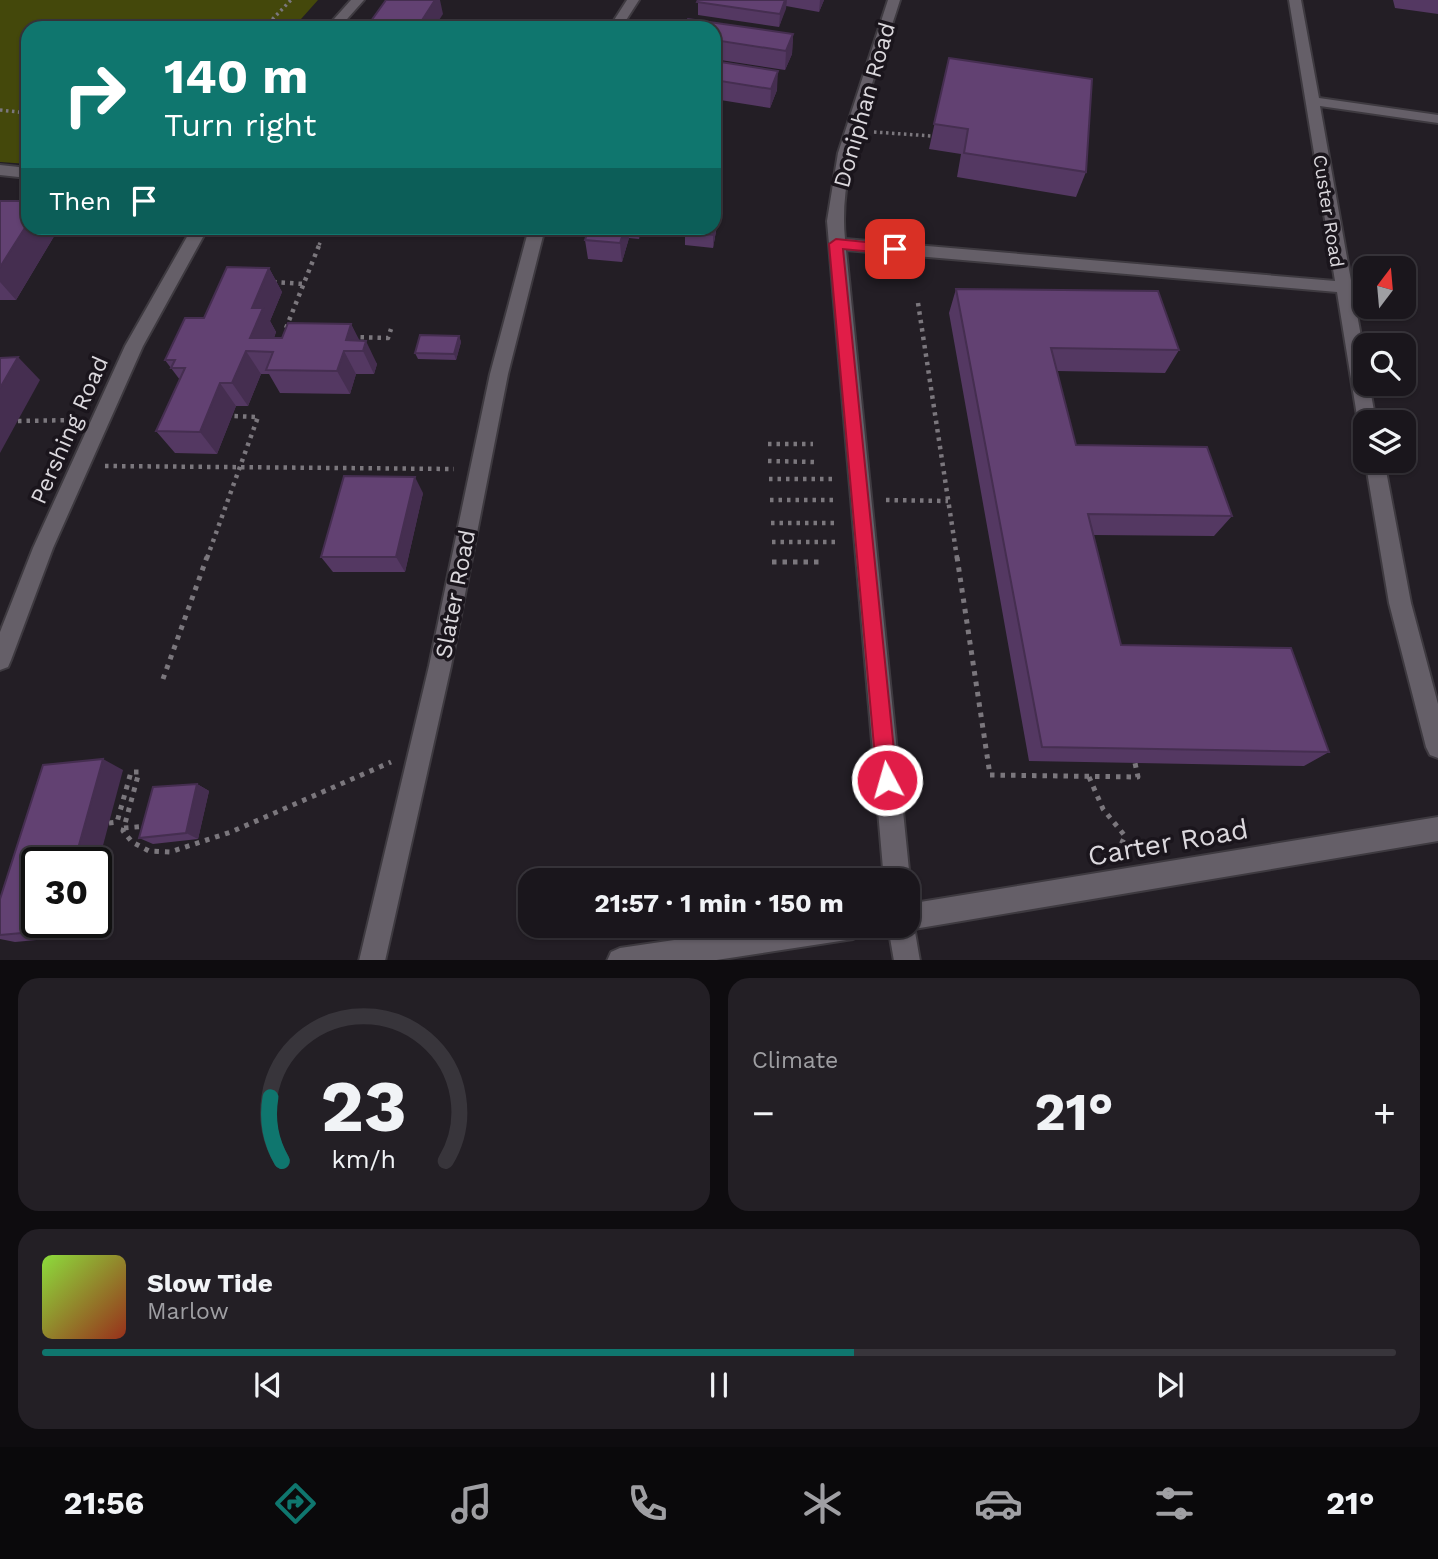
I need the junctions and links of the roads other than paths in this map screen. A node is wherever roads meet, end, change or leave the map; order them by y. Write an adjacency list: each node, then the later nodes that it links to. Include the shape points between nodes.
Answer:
1 (358, 0): 5 (street)
2 (633, 0): 6 (street)
3 (894, 0): 13 (street, Doniphan Road, via 852,130 838,193)
4 (1295, 0): 7 (street, Custer Road)
5 (338, 21)
6 (620, 21)
7 (1312, 101): 8 (street); 14 (street, Custer Road)
8 (1438, 119)
9 (0, 170): 10 (street)
10 (21, 172)
11 (196, 235): 17 (street, Pershing Road, via 134,346 43,548)
12 (535, 235): 24 (street, Slater Road, via 508,332)
13 (836, 244): 14 (street); 20 (street, Doniphan Road)
14 (1342, 287): 15 (street, Custer Road)
15 (1365, 410)
16 (1376, 473): 18 (street, via 1400,603)
17 (0, 660)
18 (1438, 747)
19 (1438, 829): 21 (street, Carter Road)
20 (896, 868)
21 (920, 916)
22 (773, 938): 25 (street)
23 (903, 938): 26 (street)
24 (372, 960)
25 (627, 960)
26 (907, 960)

